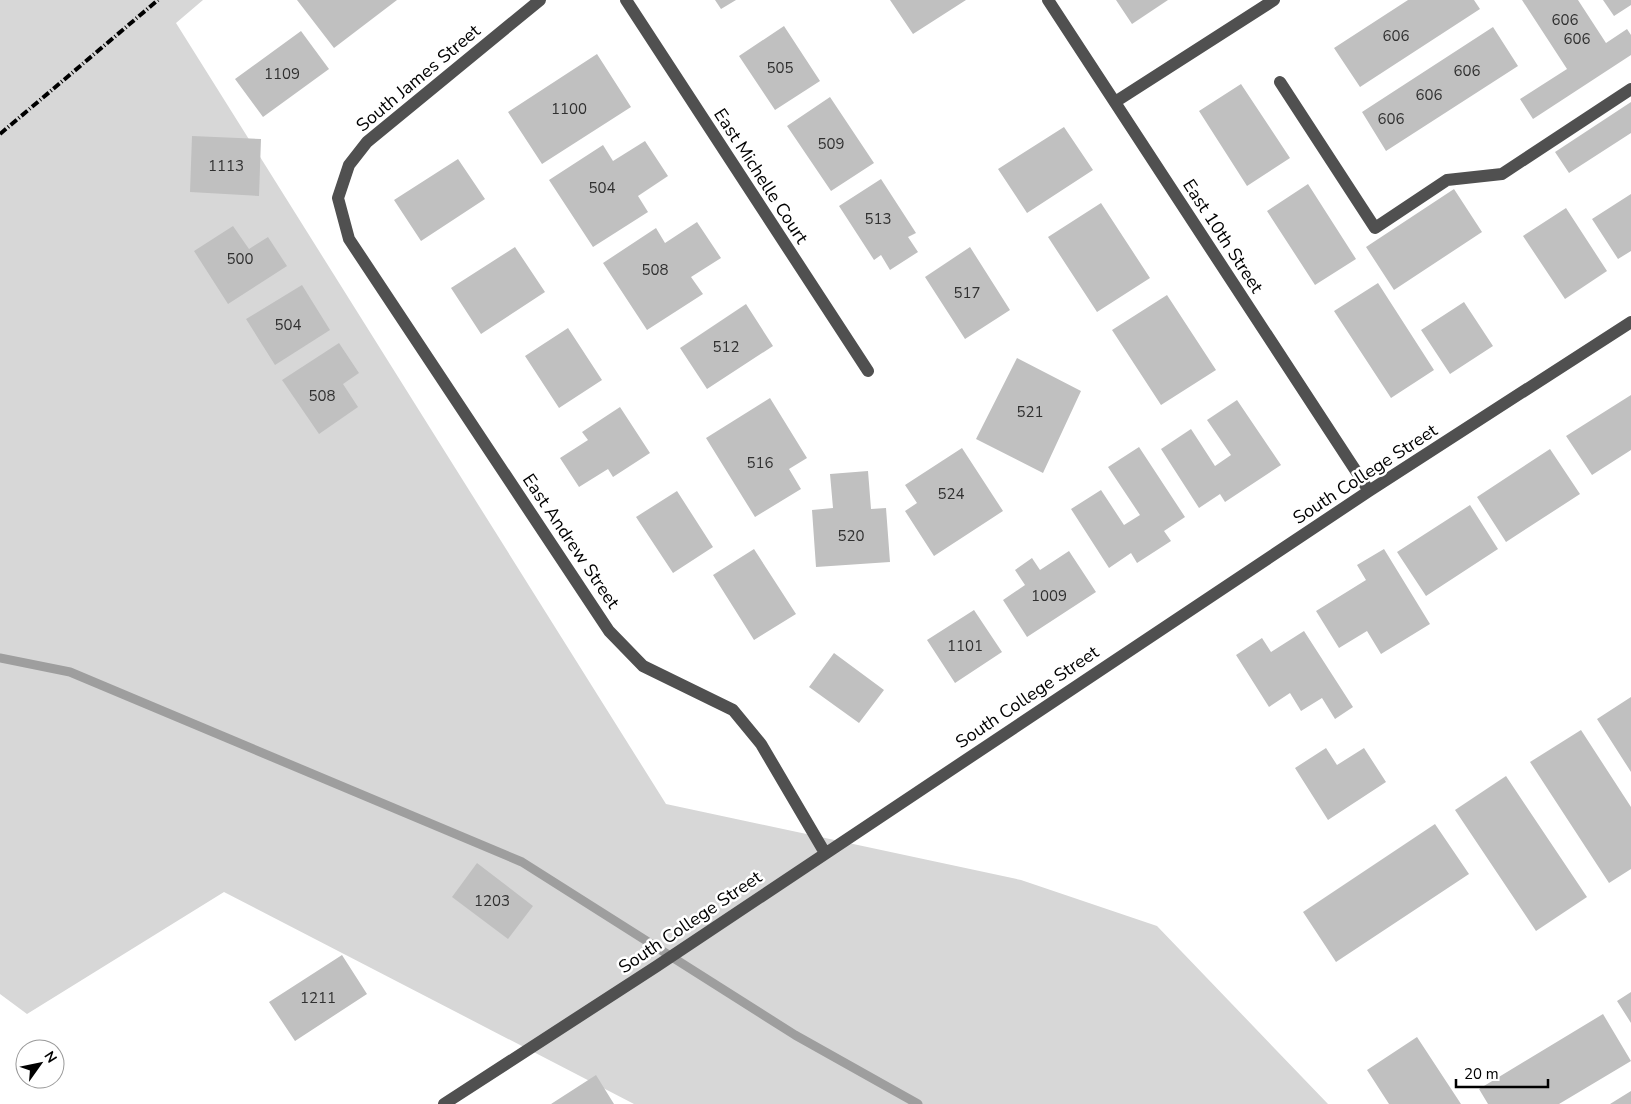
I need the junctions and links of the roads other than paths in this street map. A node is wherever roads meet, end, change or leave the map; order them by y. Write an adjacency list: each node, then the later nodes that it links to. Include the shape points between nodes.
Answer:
1 (540, 0): 8 (street, South James Street, via 367,142 350,165)
2 (626, 0): 10 (street, East Michelle Court)
3 (1048, 0): 7 (street, East 10th Street)
4 (1274, 0): 7 (street)
5 (1280, 82): 6 (street, via 1375,228 1447,180 1502,174)
6 (1631, 89)
7 (1115, 102): 11 (street, East 10th Street)
8 (338, 198): 12 (street, East Andrew Street, via 349,239 609,631 643,666 733,710 761,744)
9 (1631, 322): 11 (street, South College Street)
10 (868, 371)
11 (1369, 491): 12 (street, South College Street)
12 (825, 853): 13 (street, South College Street)
13 (444, 1104)

